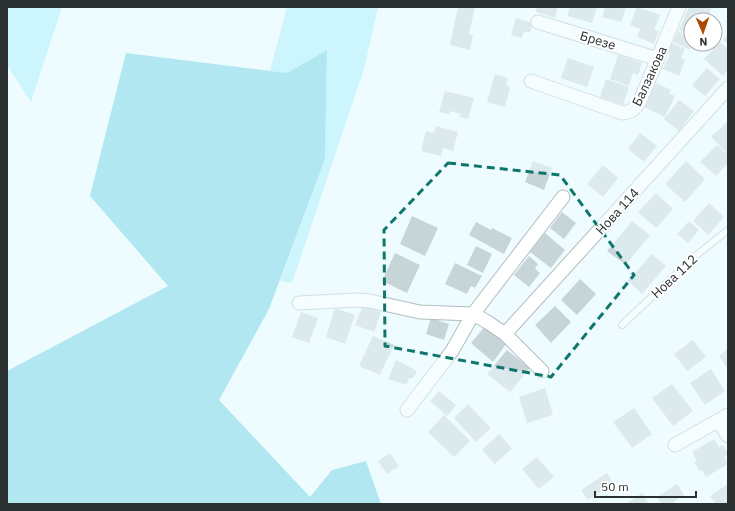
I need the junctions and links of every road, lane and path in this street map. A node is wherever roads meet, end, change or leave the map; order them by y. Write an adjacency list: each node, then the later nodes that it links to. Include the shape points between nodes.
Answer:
1 (679, 7): 3 (street, Балзакова)
2 (538, 22): 3 (street, Брезе)
3 (658, 59): 4 (street, Балзакова, via 640,101 630,112 622,113)
4 (531, 81)
5 (728, 88): 11 (street, Нова 114)
6 (564, 197): 9 (street)
7 (728, 230): 10 (lane, Нова 112, via 693,258)
8 (298, 302): 9 (street, via 356,300 420,312)
9 (473, 314): 11 (street); 13 (street, via 452,351)
10 (622, 325)
11 (506, 334): 12 (street)
12 (542, 370)
13 (407, 410)
14 (723, 418): 15 (street); 16 (street)
15 (728, 436)
16 (675, 445)

